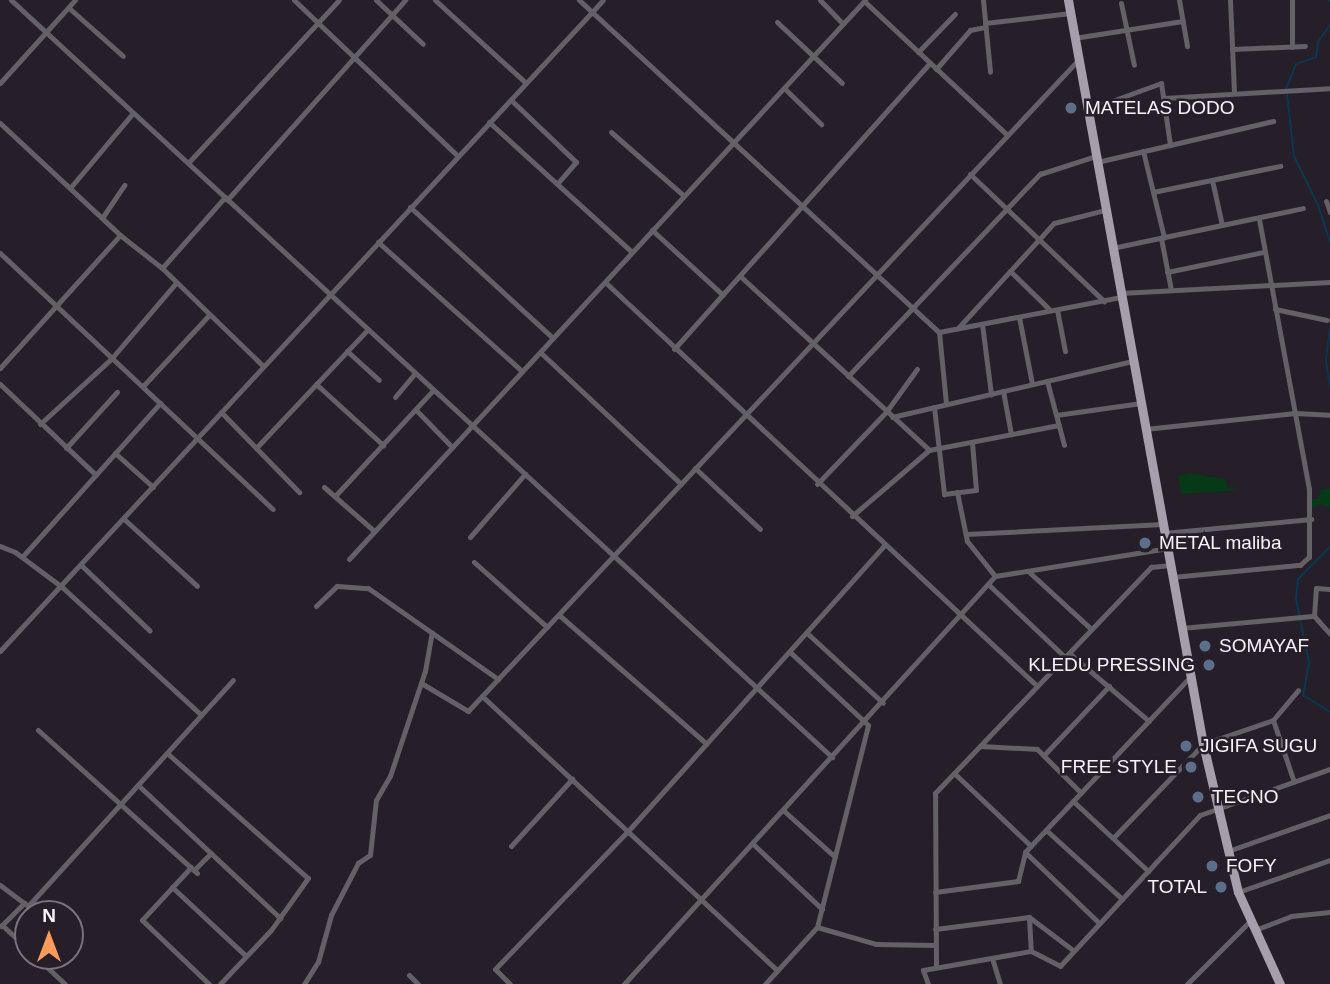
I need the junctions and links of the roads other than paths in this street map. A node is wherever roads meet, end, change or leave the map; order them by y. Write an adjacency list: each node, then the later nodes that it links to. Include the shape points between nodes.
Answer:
1 (11, 0): 29 (street)
2 (75, 0): 18 (street)
3 (294, 0): 24 (street)
4 (339, 0): 24 (street)
5 (376, 0): 21 (street)
6 (405, 0): 21 (street)
7 (435, 0): 46 (street)
8 (579, 0): 19 (street)
9 (603, 0): 19 (street)
10 (820, 0): 26 (street)
11 (864, 0): 26 (street); 36 (street)
12 (983, 0): 27 (street)
13 (1068, 0): 20 (main road)
14 (1179, 0): 23 (street)
15 (1230, 0): 35 (street)
16 (1292, 0): 34 (street)
17 (1121, 3): 28 (street)
18 (69, 8): 29 (street); 38 (street)
19 (592, 12): 46 (street); 61 (street)
20 (1070, 13): 27 (street); 30 (main road)
21 (392, 14): 31 (street); 37 (street)
22 (955, 14): 36 (street)
23 (1183, 21): 28 (street); 32 (street)
24 (318, 22): 37 (street); 66 (street)
25 (778, 22): 39 (street)
26 (843, 24): 39 (street)
27 (985, 25): 43 (street, via 970,30); 44 (street)
28 (1127, 30): 30 (street); 42 (street)
29 (46, 32): 45 (street); 54 (street)
30 (1074, 38): 40 (main road)
31 (423, 44)
32 (1187, 46)
33 (1305, 46): 34 (street)
34 (1292, 47): 35 (street)
35 (1232, 49): 50 (street)
36 (918, 52): 41 (street)
37 (355, 54): 64 (street); 75 (street)
38 (123, 56)
39 (813, 56): 47 (street); 48 (street)
40 (1078, 60): 53 (main road); 60 (street)
41 (930, 63): 43 (street); 77 (street)
42 (1134, 65)
43 (936, 69): 60 (street)
44 (990, 72)
45 (0, 83)
46 (526, 83): 52 (street)
47 (842, 83)
48 (784, 88): 58 (street); 61 (street)
49 (1330, 88): 50 (street)
50 (1234, 92): 51 (street)
51 (1164, 98): 53 (street, via 1161,83); 62 (street)
52 (510, 100): 56 (street); 70 (street, via 576,162)
53 (1087, 110): 65 (main road)
54 (133, 113): 66 (street); 72 (street)
55 (1273, 121): 62 (street)
56 (489, 122): 64 (street); 70 (street)
57 (0, 123): 72 (street)
58 (821, 124)
59 (611, 132): 74 (street)
60 (1007, 135): 68 (street)
61 (734, 142): 74 (street); 77 (street)
62 (1170, 145): 63 (street)
63 (1143, 151): 65 (street); 73 (street)
64 (458, 156): 78 (street)
65 (1096, 159): 80 (street, via 1040,174); 81 (main road)
66 (188, 163): 75 (street)
67 (1280, 166): 69 (street)
68 (970, 174): 80 (street); 98 (street)
69 (1213, 180): 73 (street); 85 (street)
70 (557, 184): 92 (street)
71 (124, 185): 83 (street)
72 (69, 188): 83 (street)
73 (1153, 192): 88 (street)
74 (684, 196): 86 (street)
75 (226, 199): 95 (street); 105 (street)
76 (1326, 201): 82 (street)
77 (803, 206): 98 (street); 99 (street)
78 (410, 207): 90 (street); 120 (street)
79 (1303, 208): 84 (street)
80 (1007, 209): 89 (street); 110 (street)
81 (1105, 210): 89 (street, via 1054,223); 91 (main road)
82 (1330, 212)
83 (102, 218): 87 (street)
84 (1259, 218): 85 (street); 93 (street)
85 (1222, 225): 88 (street)
86 (652, 230): 92 (street); 106 (street)
87 (120, 235): 95 (street); 109 (street)
88 (1163, 237): 91 (street); 97 (street)
89 (1040, 238): 96 (street); 108 (street)
90 (378, 242): 105 (street); 131 (street)
91 (1112, 248): 107 (main road)
92 (632, 252): 100 (street)
93 (1264, 252): 97 (street); 103 (street)
94 (0, 253): 109 (street)
95 (162, 268): 102 (street)
96 (1010, 271): 112 (street); 117 (street)
97 (1167, 272): 104 (street)
98 (877, 274): 110 (street); 121 (street)
99 (740, 276): 106 (street); 121 (street)
100 (605, 282): 120 (street); 122 (street)
101 (1330, 282): 103 (street)
102 (176, 283): 113 (street); 126 (street)
103 (1269, 285): 104 (street); 111 (street)
104 (1171, 290): 107 (street)
105 (329, 294): 118 (street); 128 (street)
106 (723, 295): 122 (street)
107 (1121, 295): 108 (street); 127 (main road)
108 (1104, 301): 112 (street)
109 (57, 306): 126 (street); 129 (street)
110 (913, 308): 119 (street); 133 (street)
111 (1275, 309): 115 (street); 152 (street)
112 (1054, 310): 114 (street); 124 (street)
113 (209, 315): 128 (street); 139 (street)
114 (1019, 317): 116 (street); 138 (street)
115 (1327, 320)
116 (982, 324): 117 (street); 143 (street)
117 (958, 328): 119 (street)
118 (368, 329): 123 (street); 132 (street)
119 (939, 332): 147 (street)
120 (553, 338): 125 (street)
121 (813, 343): 133 (street); 155 (street)
122 (674, 349): 155 (street)
123 (347, 351): 134 (street); 137 (street)
124 (1065, 351)
125 (540, 352): 131 (street); 175 (street)
126 (111, 359): 139 (street); 157 (street)
127 (1133, 361): 135 (street); 146 (main road)
128 (263, 366): 150 (street)
129 (0, 368)
130 (917, 369): 151 (street)
131 (522, 371): 159 (street)
132 (415, 373): 140 (street); 144 (street)
133 (848, 376): 151 (street)
134 (379, 380)
135 (1046, 381): 138 (street); 153 (street)
136 (0, 384): 157 (street)
137 (316, 384): 164 (street); 168 (street)
138 (1032, 384): 141 (street)
139 (142, 386): 145 (street)
140 (433, 390): 149 (street); 159 (street)
141 (1003, 391): 143 (street); 161 (street)
142 (117, 392): 167 (street)
143 (991, 394): 147 (street)
144 (395, 397)
145 (160, 403): 162 (street); 171 (street)
146 (1141, 403): 153 (street); 160 (main road)
147 (946, 404): 148 (street)
148 (934, 407): 156 (street); 169 (street)
149 (416, 410): 164 (street); 166 (street)
150 (221, 412): 162 (street); 168 (street)
151 (886, 412): 156 (street); 176 (street)
152 (1295, 413): 154 (street); 160 (street); 185 (street)
153 (1056, 415): 158 (street)
154 (1330, 415)
155 (744, 417): 172 (street); 176 (street)
156 (892, 417): 170 (street)
157 (40, 424): 167 (street)
158 (1059, 425): 161 (street); 165 (street)
159 (472, 426): 166 (street); 173 (street)
160 (1145, 429): 187 (main road)
161 (1011, 435): 163 (street)
162 (198, 438): 177 (street); 182 (street)
163 (972, 442): 169 (street); 180 (street, via 976,490)
164 (383, 445): 181 (street)
165 (1064, 445)
166 (452, 447): 188 (street)
167 (66, 448): 174 (street)
168 (256, 448): 179 (street)
169 (939, 449): 170 (street); 180 (street, via 944,494)
170 (929, 450): 183 (street)
171 (115, 453): 174 (street); 177 (street)
172 (695, 468): 175 (street); 186 (street)
173 (525, 474): 190 (street); 194 (street)
174 (96, 475): 195 (street)
175 (681, 484): 194 (street)
176 (817, 484): 183 (street)
177 (153, 487): 184 (street)
178 (324, 487): 181 (street)
179 (299, 492)
180 (957, 492): 189 (street)
181 (335, 496): 188 (street)
182 (273, 509)
183 (852, 516): 192 (street)
184 (124, 519): 198 (street); 204 (street)
185 (1311, 519): 187 (street); 202 (street, via 1309,557 1300,565)
186 (760, 528)
187 (1164, 528): 189 (street); 193 (main road)
188 (374, 531): 196 (street)
189 (966, 534): 201 (street, via 976,557)
190 (470, 537)
191 (0, 546): 195 (street)
192 (884, 546): 209 (street); 216 (street)
193 (1167, 548): 199 (main road); 200 (street)
194 (613, 556): 208 (street); 227 (street)
195 (22, 557): 205 (street)
196 (349, 559)
197 (474, 562): 211 (street)
198 (81, 565): 205 (street); 214 (street)
199 (1170, 565): 202 (main road); 213 (street, via 1151,567)
200 (1028, 571): 201 (street); 213 (street)
201 (995, 576): 203 (street)
202 (1172, 577): 212 (main road)
203 (988, 584): 209 (street); 220 (street)
204 (197, 586)
205 (62, 587): 218 (street); 231 (street)
206 (1330, 589): 210 (street, via 1316,588)
207 (316, 606): 215 (street, via 337,586 368,588)
208 (559, 615): 211 (street); 236 (street)
209 (961, 616): 226 (street); 230 (street)
210 (1314, 616): 212 (street); 217 (street)
211 (547, 627): 223 (street)
212 (1181, 628): 221 (main road)
213 (1091, 629): 220 (street)
214 (150, 631)
215 (432, 633): 223 (street); 224 (street)
216 (807, 633): 219 (street); 230 (street)
217 (1330, 634)
218 (0, 651)
219 (790, 652): 227 (street); 234 (street)
220 (1067, 655): 225 (street); 226 (street)
221 (1190, 677): 233 (street); 237 (main road)
222 (233, 680): 231 (street)
223 (498, 680): 229 (street)
224 (421, 683): 229 (street, via 468,711); 296 (street, via 390,776 376,800 370,855 358,863 331,915 318,962)
225 (1108, 686): 233 (street); 240 (street)
226 (1037, 687): 238 (street)
227 (757, 689): 236 (street); 241 (street)
228 (1298, 690): 232 (street)
229 (482, 696): 244 (street)
230 (883, 703): 234 (street)
231 (201, 715): 239 (street)
232 (1273, 720): 237 (street); 245 (street)
233 (1149, 721): 247 (street)
234 (865, 722): 241 (street); 262 (street, via 868,725)
235 (38, 730): 249 (street)
236 (707, 744): 254 (street)
237 (1203, 744): 250 (main road); 255 (street)
238 (980, 746): 240 (street, via 1029,747); 243 (street)
239 (167, 753): 246 (street); 277 (street, via 308,878)
240 (1044, 755): 247 (street)
241 (832, 757): 251 (street)
242 (1330, 769): 245 (street)
243 (954, 773): 258 (street); 268 (street, via 935,793)
244 (572, 779): 254 (street); 257 (street)
245 (1294, 782): 250 (street)
246 (138, 785): 249 (street); 261 (street)
247 (1081, 793): 248 (street)
248 (1073, 801): 253 (street); 255 (street)
249 (120, 804): 264 (street); 272 (street)
250 (1218, 807): 259 (main road); 265 (street, via 1200,815)
251 (783, 810): 256 (street); 262 (street)
252 (1330, 815): 259 (street)
253 (1046, 830): 258 (street); 270 (street)
254 (628, 831): 273 (street); 298 (street, via 495,969)
255 (1113, 838): 265 (street)
256 (753, 844): 273 (street); 274 (street)
257 (512, 846)
258 (1031, 846): 260 (street)
259 (1228, 851): 269 (main road)
260 (1025, 852): 268 (street, via 1018,881); 279 (street)
261 (211, 853): 264 (street); 277 (street)
262 (835, 857): 274 (street)
263 (1330, 860): 269 (street)
264 (194, 870): 267 (street)
265 (1148, 871): 270 (street)
266 (0, 885): 271 (street)
267 (172, 887): 287 (street); 294 (street, via 142,920)
268 (935, 892): 283 (street)
269 (1238, 892): 281 (main road)
270 (1122, 899): 279 (street)
271 (20, 900)
272 (33, 900)
273 (702, 900): 291 (street); 299 (street)
274 (822, 909): 282 (street)
275 (1330, 912): 281 (street)
276 (14, 913): 280 (street)
277 (280, 918): 287 (street)
278 (1029, 918): 283 (street); 285 (street); 286 (street)
279 (1099, 923): 286 (street)
280 (1, 926)
281 (1252, 926): 303 (street); 304 (main road)
282 (817, 927): 284 (street, via 876,944); 291 (street)
283 (935, 929): 284 (street)
284 (936, 945): 289 (street)
285 (1031, 951): 286 (street, via 1060,966); 288 (street)
286 (1074, 951)
287 (246, 956): 295 (street)
288 (992, 958): 289 (street); 302 (street)
289 (936, 967): 301 (street, via 923,970)
290 (50, 970): 293 (street)
291 (778, 970): 300 (street)
292 (409, 975): 297 (street)
293 (65, 984)
294 (209, 984)
295 (220, 984)
296 (304, 984)
297 (418, 984)
298 (510, 984)
299 (624, 984)
300 (765, 984)
301 (928, 984)
302 (1000, 984)
303 (1187, 984)
304 (1280, 984)

